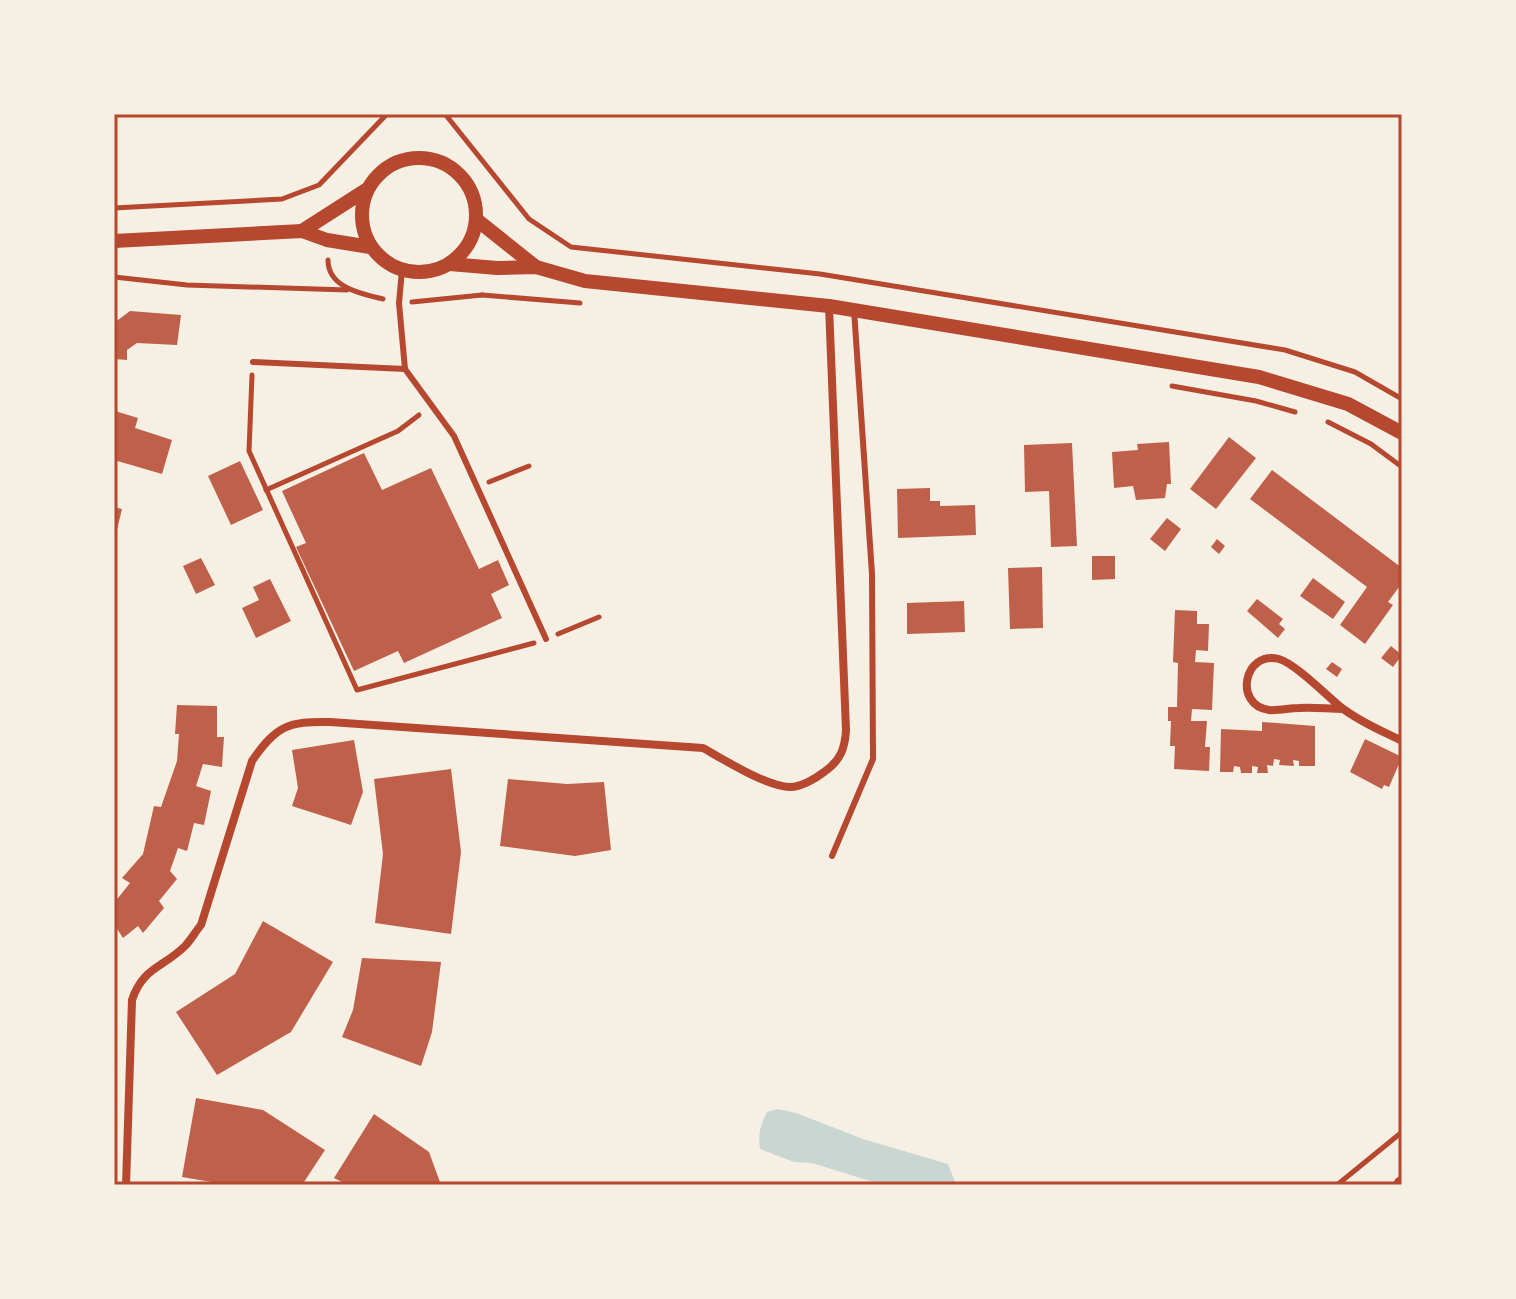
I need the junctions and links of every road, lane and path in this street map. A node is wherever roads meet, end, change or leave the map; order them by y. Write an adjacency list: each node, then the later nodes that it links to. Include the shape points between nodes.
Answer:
1 (387, 114): 4 (path, via 319,185 282,199)
2 (445, 114): 21 (path, via 529,219 571,247 820,274 1285,350 1355,372)
3 (366, 190): 5 (street, via 395,162 434,159 466,182); 6 (street); 8 (street, via 362,229)
4 (114, 208)
5 (477, 220): 9 (street, via 471,239); 10 (street)
6 (302, 231): 7 (street); 8 (street)
7 (114, 241)
8 (370, 247): 11 (street, via 384,262)
9 (450, 264): 10 (street); 11 (street, via 419,273)
10 (536, 267): 16 (street, via 585,281)
11 (402, 270): 19 (lane)
12 (114, 277): 13 (path)
13 (347, 290)
14 (482, 295): 15 (path)
15 (588, 304)
16 (829, 306): 17 (street); 36 (street, via 846,730 837,764 814,780 790,787 740,769 703,748 330,722 300,721 281,727 252,761 201,925 183,948 137,984 132,1000)
17 (854, 310): 25 (street, via 1259,377 1348,404); 34 (lane, via 872,574 873,759)
18 (253, 362): 19 (lane); 29 (path, via 249,451)
19 (405, 369): 22 (lane)
20 (1163, 385): 23 (path)
21 (1402, 399)
22 (432, 406): 28 (lane, via 454,436); 29 (path, via 398,431)
23 (1300, 414)
24 (1315, 418): 27 (path, via 1371,444)
25 (1402, 433)
26 (529, 466): 28 (path)
27 (1402, 467)
28 (477, 487): 31 (lane)
29 (266, 490): 31 (path, via 357,690)
30 (599, 617): 31 (path)
31 (546, 639)
32 (1343, 709): 32 (street, via 1281,659 1258,662 1246,679 1252,703 1267,710); 33 (street)
33 (1402, 741)
34 (832, 856)
35 (1402, 1132): 37 (path)
36 (126, 1185)
37 (1337, 1185)

